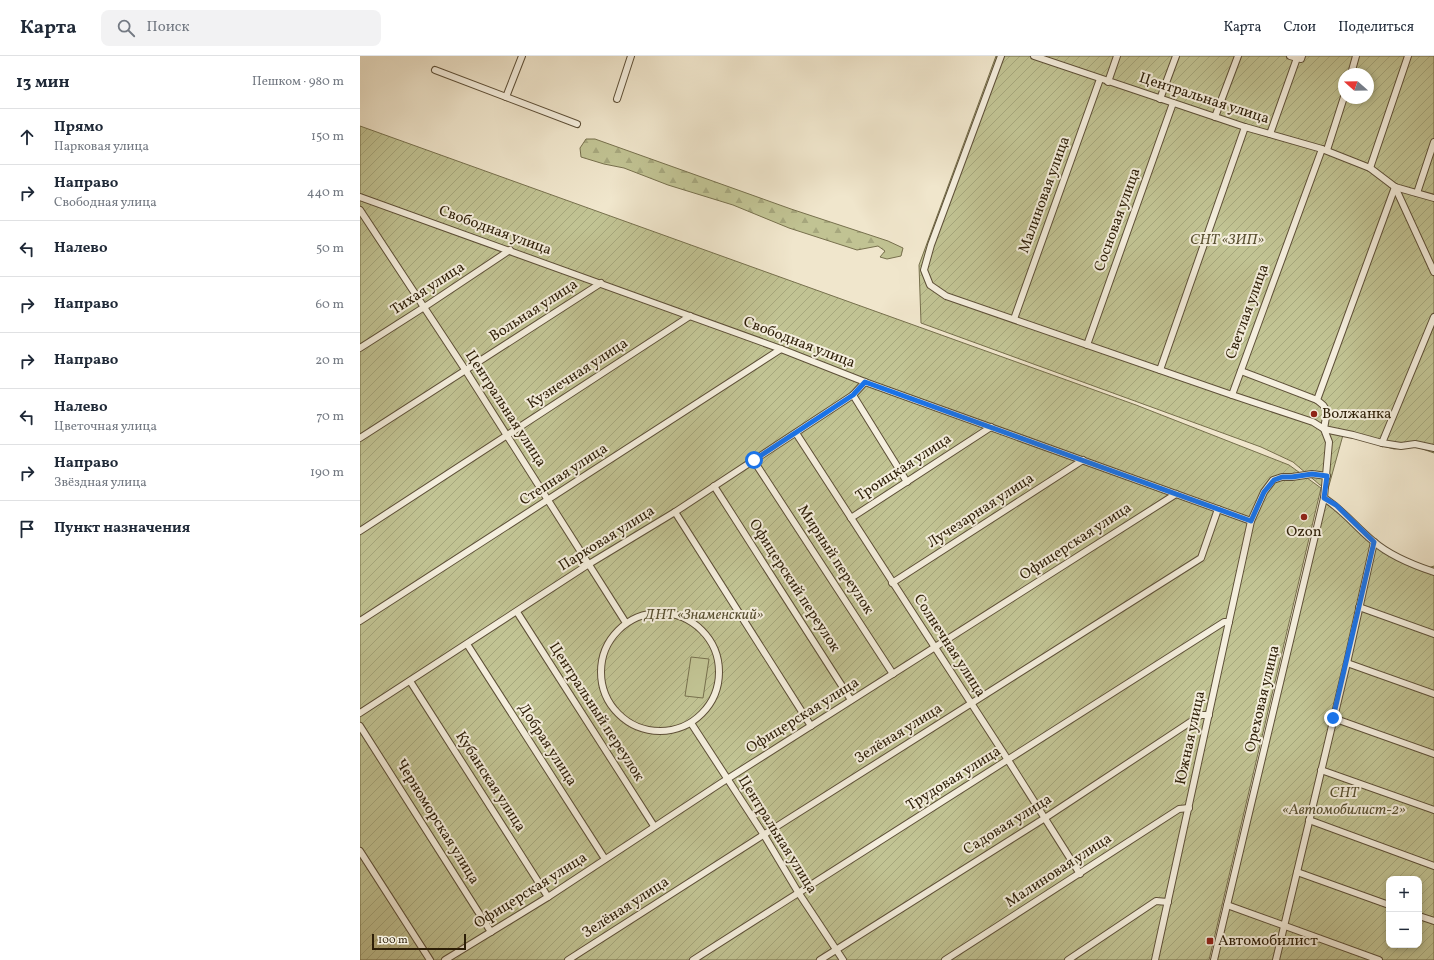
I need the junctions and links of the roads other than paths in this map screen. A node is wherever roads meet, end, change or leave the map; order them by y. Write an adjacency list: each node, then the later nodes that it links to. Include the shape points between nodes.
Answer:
1 (522, 56): 17 (street)
2 (631, 56): 18 (street)
3 (1001, 56): 40 (street, via 924,270 930,285 946,296)
4 (1034, 56): 12 (street, Центральная улица)
5 (1117, 56): 16 (street)
6 (1176, 56): 19 (street)
7 (1238, 56): 22 (street)
8 (1290, 56): 11 (street)
9 (1356, 56): 13 (street)
10 (1408, 56): 28 (street)
11 (1299, 57): 25 (street)
12 (1054, 59): 15 (street, Центральная улица)
13 (1353, 68)
14 (435, 70): 17 (street)
15 (1100, 79): 16 (street, Центральная улица); 40 (street, Малиновая улица)
16 (1108, 82): 19 (street, Центральная улица)
17 (506, 97): 23 (street)
18 (616, 99)
19 (1160, 99): 20 (street, Центральная улица)
20 (1173, 103): 22 (street, Центральная улица); 41 (street, Сосновая улица)
21 (1341, 104): 27 (street, Светлая улица)
22 (1215, 117): 24 (street, Центральная улица)
23 (577, 124)
24 (1245, 128): 25 (street, Центральная улица); 44 (street)
25 (1270, 134): 27 (street, Центральная улица)
26 (1434, 142): 30 (street)
27 (1325, 150): 28 (street, Центральная улица); 46 (street, Светлая улица)
28 (1370, 168): 29 (street, Центральная улица)
29 (1395, 187): 30 (street); 35 (street); 50 (street)
30 (1417, 193): 32 (street)
31 (360, 196): 34 (street, Свободная улица)
32 (1434, 198)
33 (360, 210): 37 (street, Центральная улица)
34 (510, 250): 36 (street, Свободная улица); 37 (street, Тихая улица)
35 (1434, 272)
36 (601, 284): 38 (street, Свободная улица); 45 (street, Вольная улица)
37 (424, 307): 42 (street, Тихая улица); 45 (street, Центральная улица)
38 (690, 316): 43 (street, Свободная улица); 54 (street, Кузнечная улица)
39 (1434, 317): 56 (street)
40 (1014, 319): 41 (street)
41 (1087, 345): 44 (street)
42 (360, 348)
43 (781, 349): 47 (street, Свободная улица); 65 (street, Степная улица)
44 (1160, 370): 49 (street)
45 (466, 371): 54 (street, Центральная улица); 55 (street, Вольная улица)
46 (1241, 371): 49 (street, Светлая улица); 50 (street)
47 (865, 382): 48 (street, Парковая улица); 51 (street, Свободная улица)
48 (853, 395): 53 (street, Парковая улица); 61 (street)
49 (1232, 395): 52 (street, via 1313,422)
50 (1317, 400): 52 (street, Ореховая улица, via 1326,411)
51 (991, 427): 59 (street, Свободная улица); 61 (street, Троицкая улица)
52 (1324, 429): 56 (street); 60 (street, Ореховая улица, via 1329,442)
53 (796, 433): 58 (street, Парковая улица); 68 (street, Солнечная улица)
54 (507, 436): 65 (street, Центральная улица); 70 (street, Кузнечная улица)
55 (360, 438)
56 (1382, 443): 57 (street, via 1401,446 1415,444)
57 (1434, 448)
58 (754, 460): 62 (street, Парковая улица); 86 (street, Мирный переулок)
59 (1084, 460): 63 (street, Свободная улица); 76 (street, Лучезарная улица)
60 (1327, 476): 64 (street, Ореховая улица); 69 (street, Южная улица, via 1312,474 1274,480 1264,492)
61 (907, 482): 68 (street, Троицкая улица)
62 (714, 486): 67 (street, Парковая улица); 89 (street, Офицерский переулок)
63 (1176, 494): 66 (street, Свободная улица); 84 (street, Офицерская улица)
64 (1324, 498): 71 (street, via 1336,505); 116 (street, Ореховая улица)
65 (548, 500): 72 (street, Центральная улица); 79 (street, Степная улица)
66 (1218, 509): 69 (street, Свободная улица); 90 (street, Зелёная улица, via 1200,558)
67 (675, 512): 72 (street, Парковая улица); 96 (street)
68 (851, 518): 76 (street, Солнечная улица)
69 (1251, 521): 80 (street, Южная улица)
70 (360, 531)
71 (1374, 542): 74 (street); 77 (street)
72 (589, 564): 78 (street, Парковая улица); 81 (street, Центральная улица)
73 (1434, 566): 74 (street)
74 (1425, 569): 75 (street)
75 (1434, 572)
76 (892, 583): 84 (street, Солнечная улица)
77 (1359, 607): 82 (street); 85 (street)
78 (517, 612): 83 (street, Парковая улица); 105 (street, Центральный переулок)
79 (360, 621)
80 (1229, 622): 92 (street, Южная улица); 98 (street, Трудовая улица, via 1224,622)
81 (626, 623): 94 (street, via 609,642 602,660 601,678 606,697 616,713 631,724 649,731 668,731); 94 (street, via 647,614 665,613 682,618 698,627 709,640 716,656 719,673 716,690 708,706)
82 (1434, 634)
83 (467, 644): 87 (street, Парковая улица); 108 (street, Добрая улица)
84 (934, 648): 86 (street, Офицерская улица); 90 (street, Солнечная улица)
85 (1347, 663): 88 (street); 93 (street)
86 (893, 674): 89 (street, Офицерская улица)
87 (410, 681): 91 (street, Парковая улица); 113 (street, Кубанская улица)
88 (1434, 694)
89 (852, 700): 96 (street, Офицерская улица)
90 (971, 704): 98 (street, Солнечная улица); 106 (street, Зелёная улица)
91 (360, 713)
92 (1209, 716): 101 (street, Южная улица); 103 (street, Садовая улица, via 1201,714)
93 (1333, 718): 97 (street); 99 (street)
94 (691, 723): 100 (street, Центральная улица)
95 (360, 726): 120 (street, Черноморская улица)
96 (811, 726): 100 (street, Офицерская улица)
97 (1434, 754)
98 (1008, 760): 103 (street, Солнечная улица); 112 (street, Трудовая улица)
99 (1321, 770): 102 (street); 104 (street)
100 (727, 779): 105 (street, Офицерская улица); 106 (street, Центральная улица)
101 (1189, 808): 111 (street, Малиновая улица, via 1179,809); 114 (street, Южная улица)
102 (1434, 810)
103 (1045, 818): 111 (street, Солнечная улица); 121 (street, Садовая улица)
104 (1309, 820): 109 (street); 110 (street)
105 (654, 826): 108 (street, Офицерская улица)
106 (764, 834): 112 (street, Центральная улица); 124 (street, Зелёная улица)
107 (360, 851): 122 (street)
108 (605, 859): 113 (street, Офицерская улица)
109 (1434, 866)
110 (1297, 872): 115 (street); 119 (street)
111 (1080, 874): 128 (street, Малиновая улица)
112 (798, 892): 121 (street, Центральная улица); 125 (street, Трудовая улица)
113 (548, 897): 120 (street, Офицерская улица)
114 (1168, 902): 129 (street, via 1156,901); 130 (street, Южная улица)
115 (1386, 904)
116 (1227, 905): 119 (street); 131 (street, Ореховая улица)
117 (1422, 917): 118 (street)
118 (1434, 921)
119 (1283, 926): 132 (street); 133 (street)
120 (491, 932): 123 (street, Офицерская улица)
121 (836, 949): 126 (street, Садовая улица); 127 (street, Центральная улица)
122 (430, 960)
123 (445, 960)
124 (568, 960)
125 (693, 960)
126 (820, 960)
127 (843, 960)
128 (945, 960)
129 (1068, 960)
130 (1155, 960)
131 (1214, 960)
132 (1276, 960)
133 (1379, 960)

